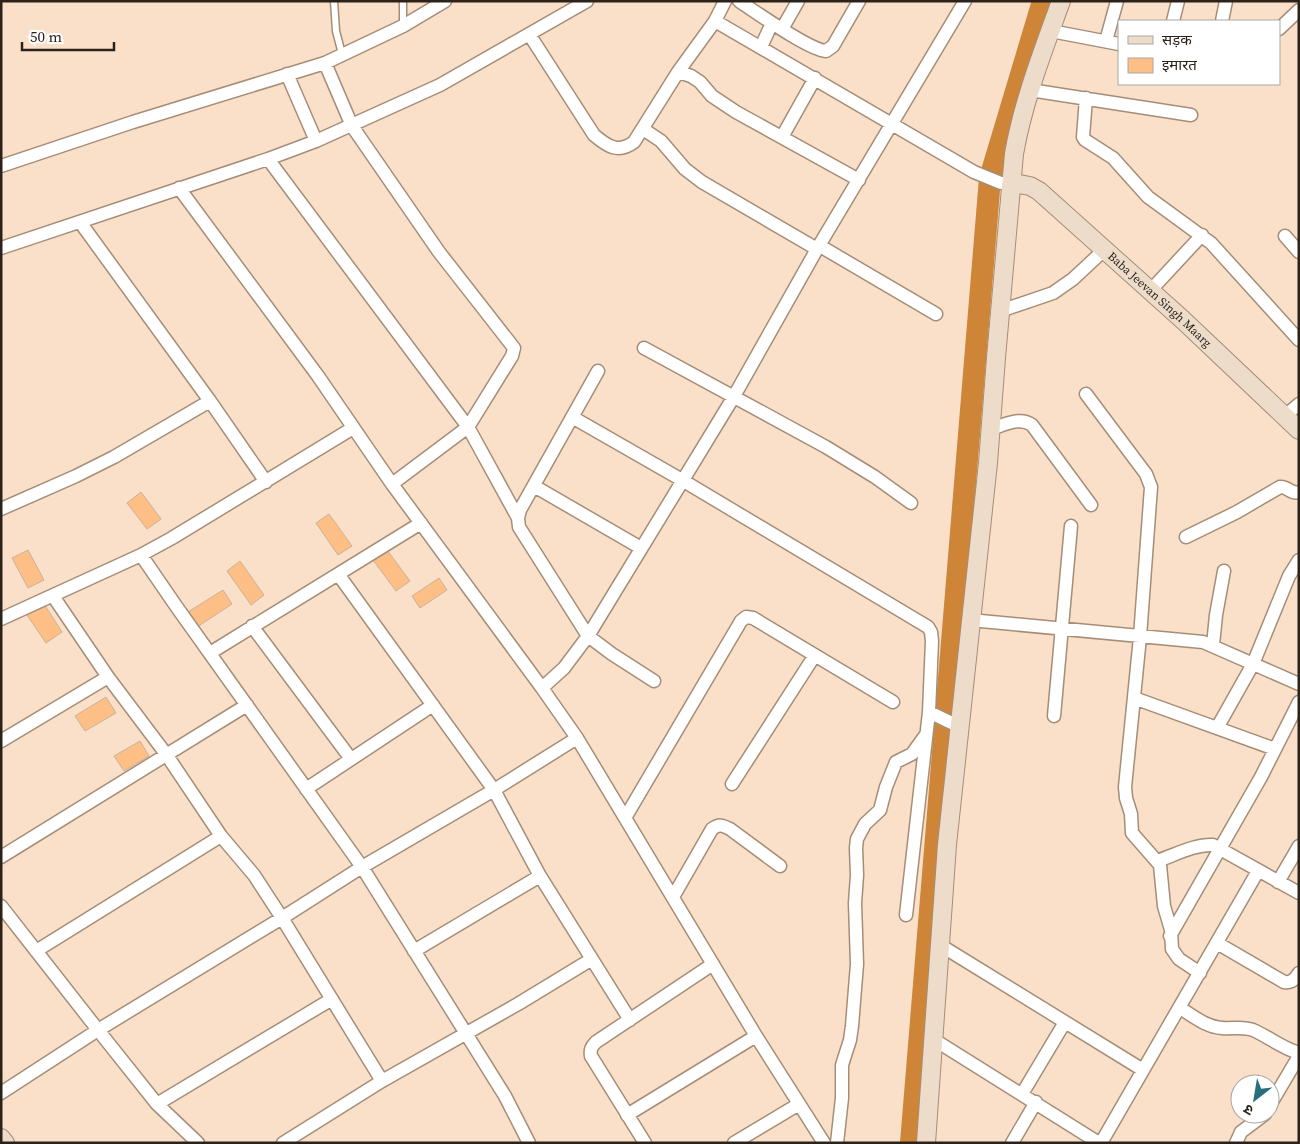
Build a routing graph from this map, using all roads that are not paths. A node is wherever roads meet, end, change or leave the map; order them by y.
1 (334, 1) edge
2 (403, 1) edge
3 (445, 1) edge
4 (586, 1) edge
5 (725, 1) edge
6 (739, 1) edge
7 (798, 1) edge
8 (859, 1) edge
9 (966, 1) edge
10 (1061, 1) edge
11 (1116, 1) edge
12 (1178, 1) edge
13 (1226, 1) edge
14 (1299, 10) edge
15 (1173, 20) edge
16 (1222, 20) edge
17 (715, 21) junction
18 (404, 26) junction
19 (777, 26) junction
20 (1280, 28) edge
21 (1051, 31) junction
22 (529, 34) junction
23 (1106, 41) junction
24 (1118, 44) edge
25 (761, 47) junction
26 (342, 54) junction
27 (325, 63) junction
28 (678, 72) junction
29 (287, 74) junction
30 (815, 78) junction
31 (1030, 90) junction
32 (1086, 98) junction
33 (1191, 115) dead end
34 (892, 122) junction
35 (352, 126) junction
36 (643, 129) junction
37 (782, 137) junction
38 (316, 141) junction
39 (268, 159) junction
40 (1, 166) edge
41 (859, 180) junction
42 (1007, 183) junction
43 (179, 188) junction
44 (80, 222) junction
45 (1202, 235) junction
46 (1285, 236) dead end
47 (818, 247) junction
48 (1, 248) edge
49 (1104, 250) junction
50 (1299, 252) edge
51 (1150, 291) junction
52 (1000, 311) junction
53 (936, 314) dead end
54 (1299, 340) edge
55 (644, 348) dead end
56 (598, 371) dead end
57 (1086, 394) dead end
58 (733, 398) junction
59 (210, 401) junction
60 (1299, 404) edge
61 (1285, 416) junction
62 (572, 418) junction
63 (468, 427) junction
64 (353, 428) junction
65 (991, 429) junction
66 (1299, 430) edge
67 (682, 480) junction
68 (266, 482) junction
69 (392, 484) junction
70 (534, 486) junction
71 (1299, 492) edge
72 (911, 503) dead end
73 (1090, 505) dead end
74 (1, 509) edge
75 (518, 518) junction
76 (421, 523) junction
77 (1071, 526) dead end
78 (1186, 537) dead end
79 (642, 548) junction
80 (141, 555) junction
81 (1299, 560) edge
82 (1224, 570) dead end
83 (338, 574) junction
84 (53, 596) junction
85 (1, 619) edge
86 (970, 620) junction
87 (252, 626) junction
88 (1061, 629) junction
89 (588, 636) junction
90 (1140, 637) junction
91 (1213, 645) junction
92 (210, 653) junction
93 (815, 655) junction
94 (1253, 664) junction
95 (108, 677) junction
96 (654, 680) dead end
97 (1299, 684) edge
98 (542, 688) junction
99 (1134, 698) junction
100 (893, 702) dead end
101 (1299, 702) edge
102 (247, 704) junction
103 (433, 705) junction
104 (932, 713) junction
105 (1054, 716) dead end
106 (956, 725) junction
107 (1217, 728) junction
108 (926, 734) junction
109 (577, 738) junction
110 (1, 741) edge
111 (1275, 749) junction
112 (166, 754) junction
113 (351, 759) junction
114 (732, 784) dead end
115 (306, 789) junction
116 (494, 790) junction
117 (625, 818) junction
118 (221, 836) junction
119 (1299, 846) edge
120 (1221, 848) junction
121 (1, 857) edge
122 (1157, 861) junction
123 (780, 866) dead end
124 (362, 867) junction
125 (1258, 871) junction
126 (540, 876) junction
127 (1278, 882) junction
128 (1299, 893) edge
129 (673, 897) junction
130 (1, 906) edge
131 (906, 914) dead end
132 (282, 918) junction
133 (1170, 936) junction
134 (1217, 944) junction
135 (940, 945) junction
136 (414, 951) junction
137 (36, 952) junction
138 (592, 959) junction
139 (713, 964) junction
140 (1200, 973) junction
141 (1299, 973) edge
142 (332, 999) junction
143 (1180, 1008) junction
144 (630, 1020) junction
145 (1066, 1022) junction
146 (98, 1030) junction
147 (466, 1034) junction
148 (756, 1036) junction
149 (933, 1039) junction
150 (1299, 1054) edge
151 (1144, 1070) junction
152 (382, 1081) junction
153 (1280, 1087) edge
154 (1, 1093) edge
155 (1022, 1094) junction
156 (1036, 1102) junction
157 (158, 1104) junction
158 (799, 1104) junction
159 (626, 1115) junction
160 (1252, 1124) edge
161 (1, 1138) edge
162 (1105, 1141) edge
163 (5, 1143) edge
164 (198, 1143) edge
165 (284, 1143) edge
166 (530, 1143) edge
167 (645, 1143) edge
168 (734, 1143) edge
169 (824, 1143) edge
170 (837, 1143) edge
171 (926, 1143) edge
172 (1012, 1143) edge
173 (1236, 1143) edge

1 - 26 lane
2 - 18 lane
3 - 18 street
4 - 22 street
5 - 17 street
6 - 19 street
7 - 19 street
8 - 19 street
9 - 34 street
10 - 21 street
11 - 23 street
12 - 15 street
13 - 16 street
14 - 20 street
17 - 25 street
17 - 28 street
18 - 26 street
19 - 25 street
21 - 23 street
21 - 31 street
22 - 35 street
22 - 36 street
23 - 24 street
25 - 30 street
26 - 27 street
27 - 29 street
27 - 35 street
28 - 36 street
28 - 37 street
29 - 38 street
29 - 40 street
30 - 34 street
30 - 37 street
31 - 32 street
31 - 42 street
32 - 33 street
32 - 45 street
34 - 41 street
34 - 42 street
35 - 38 street
35 - 63 street
36 - 47 street
37 - 41 street
38 - 39 street
39 - 43 street
39 - 63 street
41 - 47 street
42 - 49 street, Baba Jeevan Singh Maarg
42 - 52 street
43 - 44 street
43 - 64 street
44 - 48 street
44 - 59 street
45 - 51 street
45 - 54 street
46 - 50 street
47 - 53 street
47 - 58 street
49 - 51 street, Baba Jeevan Singh Maarg
49 - 52 street
51 - 61 street, Baba Jeevan Singh Maarg
52 - 65 street
55 - 58 street
56 - 62 street
57 - 90 street
58 - 67 street
58 - 72 street
59 - 68 street
59 - 74 street
60 - 61 street
61 - 66 street, Baba Jeevan Singh Maarg
62 - 67 street
62 - 70 street
63 - 69 street
63 - 75 street
64 - 68 street
64 - 69 street
65 - 73 street
65 - 86 street
67 - 79 street
67 - 104 street
68 - 80 street
69 - 76 street
70 - 75 street
70 - 79 street
71 - 78 street
75 - 89 street
76 - 83 street
76 - 98 street
77 - 88 street
79 - 89 street
80 - 84 street
80 - 92 street
81 - 94 street
82 - 91 street
83 - 87 street
83 - 103 street
84 - 85 street
84 - 95 street
86 - 88 street
86 - 106 street
87 - 92 street
87 - 113 street
88 - 90 street
88 - 105 street
89 - 96 street
89 - 98 street
90 - 91 street
90 - 99 street
91 - 94 street
92 - 102 street
93 - 100 street
93 - 114 street
93 - 117 street
94 - 97 street
94 - 107 street
95 - 110 street
95 - 112 street
98 - 109 street
99 - 107 street
99 - 122 street
101 - 111 street
102 - 112 street
102 - 115 street
103 - 113 street
103 - 116 street
104 - 106 street
104 - 108 street
106 - 135 street
107 - 111 street
108 - 131 street
108 - 170 street
109 - 116 street
109 - 117 street
111 - 120 street
112 - 118 street
112 - 121 street
113 - 115 street
115 - 124 street
116 - 124 street
116 - 126 street
117 - 129 street
118 - 132 street
118 - 137 street
119 - 127 street
120 - 122 street
120 - 125 street
120 - 133 street
122 - 133 street
123 - 129 street
124 - 132 street
124 - 136 street
125 - 127 street
125 - 134 street
126 - 136 street
126 - 138 street
127 - 128 street
129 - 139 street
130 - 137 street
132 - 142 street
132 - 146 street
133 - 140 street
134 - 140 street
134 - 141 street
135 - 145 street
135 - 149 street
136 - 147 street
137 - 146 street
138 - 144 street
138 - 147 street
139 - 144 street
139 - 148 street
140 - 143 street
142 - 152 street
142 - 157 street
143 - 150 street
143 - 151 street
144 - 159 street
145 - 151 street
145 - 155 street
146 - 154 street
146 - 157 street
147 - 152 street
147 - 166 street
148 - 158 street
148 - 159 street
149 - 155 street
149 - 171 street
150 - 153 street
151 - 162 street
152 - 165 street
155 - 156 street
156 - 162 street
156 - 172 street
157 - 164 street
158 - 168 street
158 - 169 street
159 - 167 street
160 - 173 street
161 - 163 street

